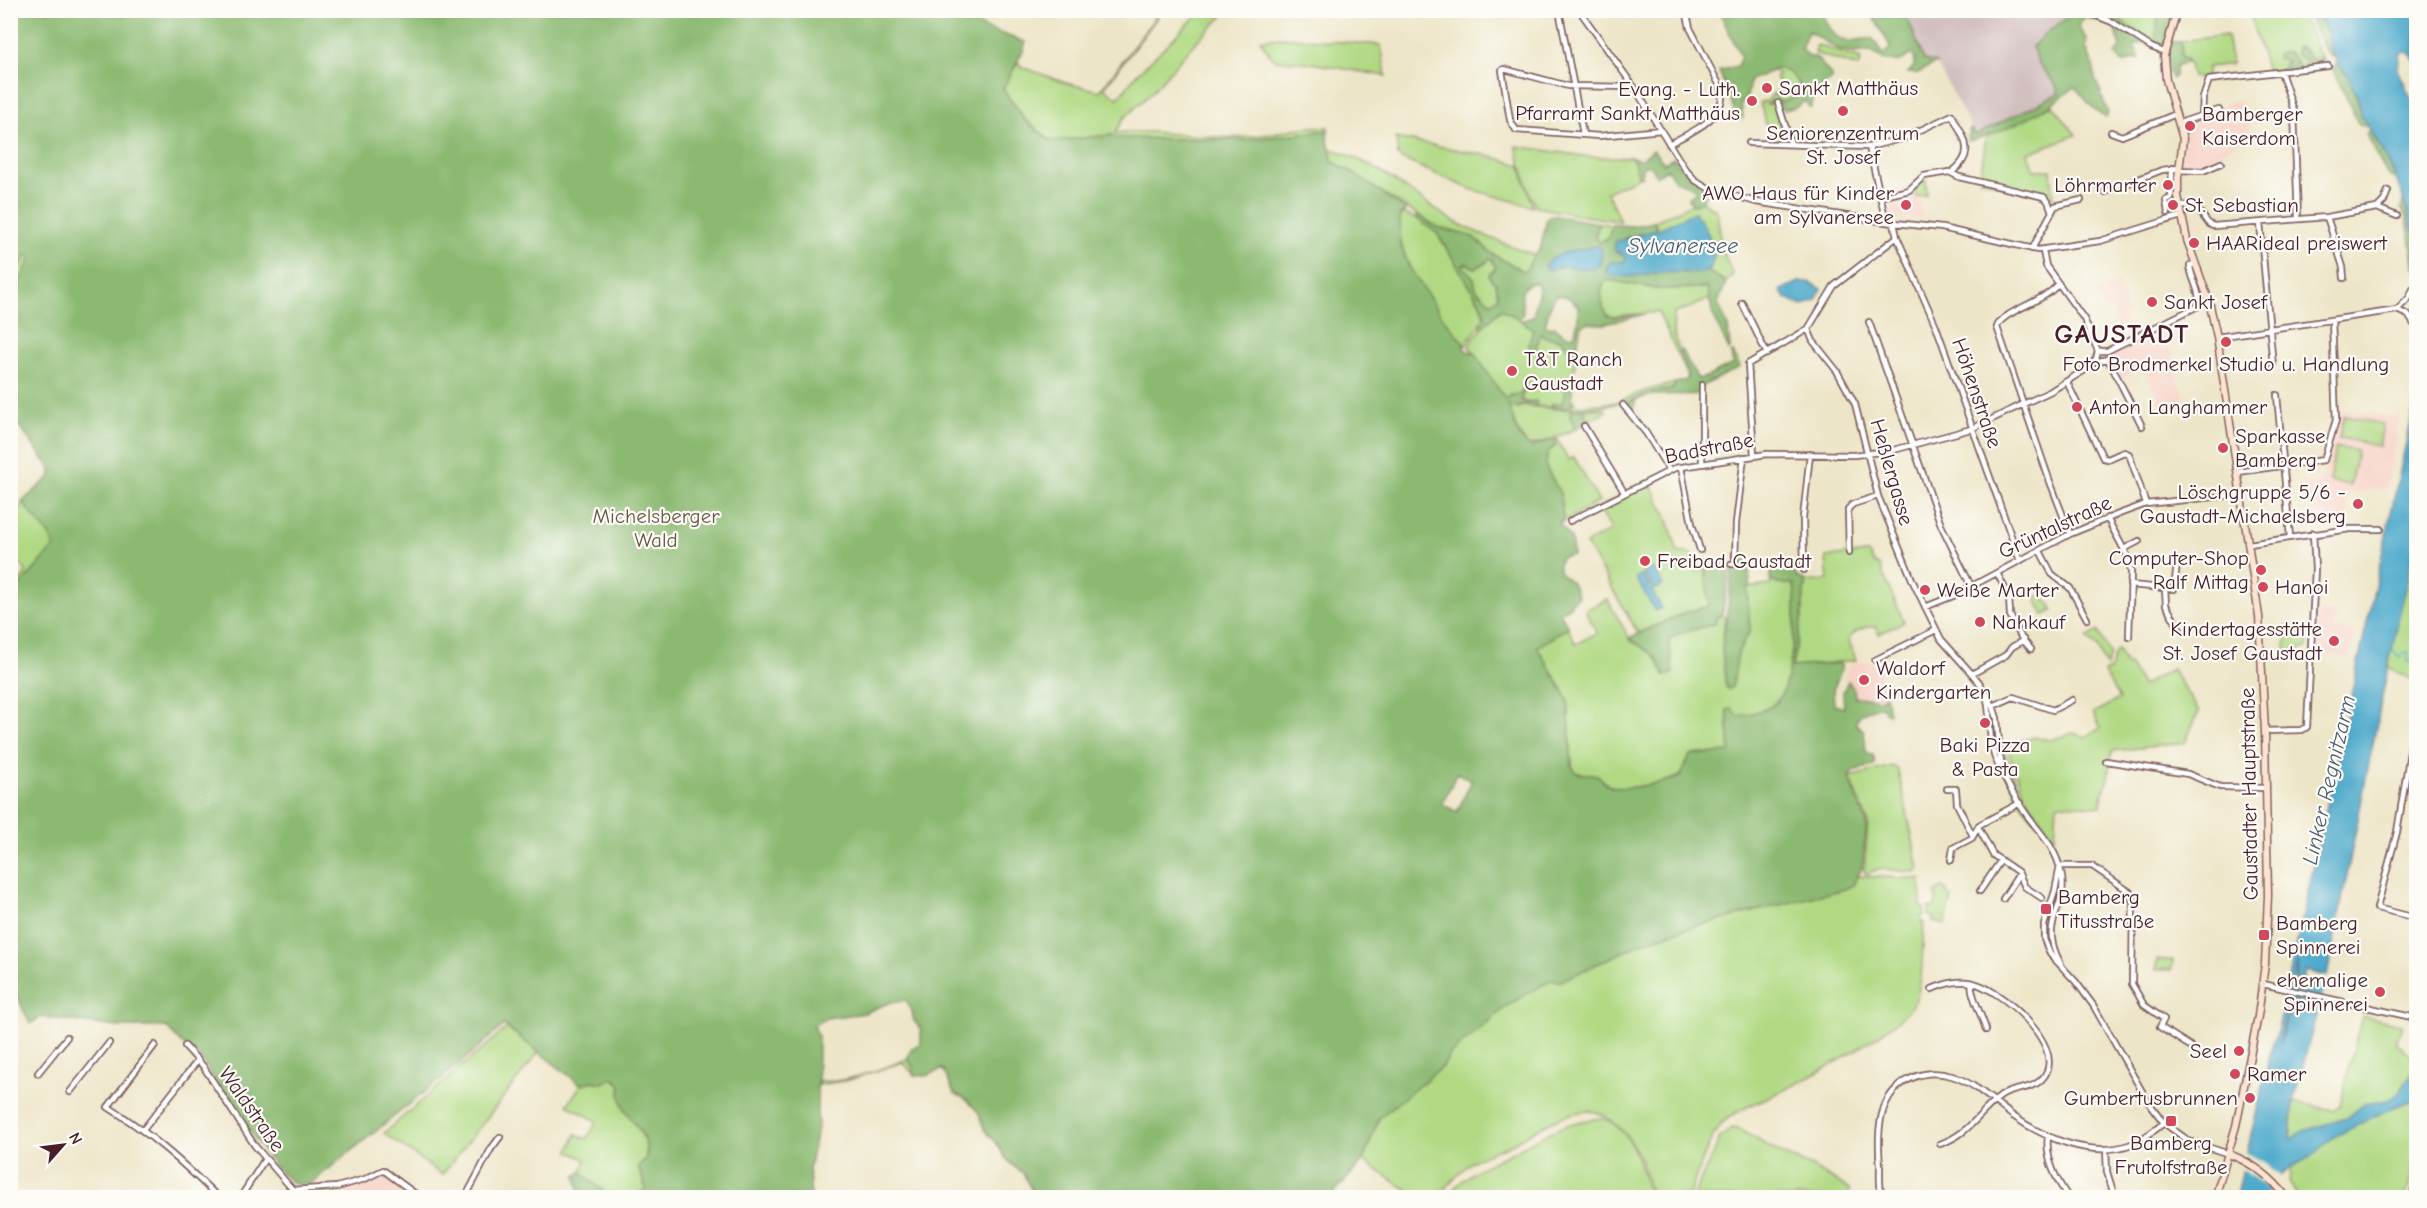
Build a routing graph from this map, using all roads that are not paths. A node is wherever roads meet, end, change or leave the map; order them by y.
1 (1559, 10) edge
2 (1579, 10) edge
3 (1686, 10) edge
4 (2082, 10) edge
5 (2177, 10) edge
6 (2164, 52) junction
7 (2328, 66) dead end
8 (2281, 72) junction
9 (1573, 87) junction
10 (1634, 87) junction
11 (1778, 103) dead end
12 (2219, 110) dead end
13 (2176, 114) junction
14 (2202, 115) junction
15 (2179, 123) junction
16 (1661, 130) junction
17 (2111, 132) dead end
18 (1583, 134) junction
19 (1749, 143) dead end
20 (1669, 144) junction
21 (1791, 144) junction
22 (1869, 147) junction
23 (2221, 163) dead end
24 (2177, 169) junction
25 (1952, 172) junction
26 (2388, 191) dead end
27 (2105, 192) dead end
28 (1880, 197) junction
29 (2081, 200) dead end
30 (2180, 207) junction
31 (2377, 208) junction
32 (2052, 212) junction
33 (2168, 213) dead end
34 (2181, 216) junction
35 (2397, 216) dead end
36 (2327, 217) junction
37 (2298, 219) junction
38 (1886, 222) junction
39 (2260, 223) junction
40 (1894, 224) junction
41 (1897, 237) junction
42 (2032, 249) junction
43 (2043, 250) junction
44 (2195, 263) junction
45 (2344, 278) dead end
46 (2058, 284) junction
47 (2413, 289) dead end
48 (1742, 303) dead end
49 (2397, 310) junction
50 (2332, 320) junction
51 (1869, 322) dead end
52 (2416, 327) edge
53 (1808, 329) junction
54 (2270, 329) junction
55 (2217, 337) junction
56 (2101, 352) junction
57 (1767, 354) junction
58 (2108, 359) junction
59 (2095, 362) junction
60 (2273, 366) dead end
61 (2067, 382) junction
62 (1702, 385) dead end
63 (2277, 395) dead end
64 (1623, 405) dead end
65 (2024, 406) junction
66 (1584, 426) dead end
67 (2142, 426) dead end
68 (1971, 429) junction
69 (1914, 446) junction
70 (1810, 454) junction
71 (1867, 454) junction
72 (1754, 456) junction
73 (1744, 457) junction
74 (1702, 463) junction
75 (2283, 466) junction
76 (1681, 467) junction
77 (1669, 470) junction
78 (2238, 472) junction
79 (1624, 492) junction
80 (2242, 494) junction
81 (1878, 496) junction
82 (2146, 504) junction
83 (2107, 518) junction
84 (1570, 521) dead end
85 (2381, 529) dead end
86 (2313, 533) junction
87 (2070, 534) junction
88 (2290, 537) junction
89 (2139, 541) dead end
90 (2249, 544) junction
91 (2124, 549) junction
92 (1700, 550) dead end
93 (2040, 550) junction
94 (1849, 553) dead end
95 (2020, 561) junction
96 (1731, 564) dead end
97 (2177, 564) dead end
98 (1804, 570) dead end
99 (1997, 573) junction
100 (2130, 585) junction
101 (1971, 586) junction
102 (2165, 588) junction
103 (1925, 607) junction
104 (2087, 619) dead end
105 (1936, 630) junction
106 (2180, 630) dead end
107 (2129, 636) dead end
108 (2024, 640) junction
109 (2031, 649) dead end
110 (1875, 660) dead end
111 (1972, 674) junction
112 (1986, 694) junction
113 (2072, 700) dead end
114 (1993, 706) junction
115 (2416, 715) edge
116 (2415, 728) edge
117 (2265, 730) junction
118 (2106, 761) dead end
119 (2005, 776) junction
120 (2266, 788) junction
121 (1947, 789) dead end
122 (2020, 803) junction
123 (1978, 827) junction
124 (1973, 836) junction
125 (2001, 860) junction
126 (1951, 861) dead end
127 (2060, 866) junction
128 (2019, 874) junction
129 (1980, 891) dead end
130 (2042, 898) dead end
131 (2003, 899) dead end
132 (2416, 918) edge
133 (1972, 983) junction
134 (2263, 984) junction
135 (1932, 989) dead end
136 (2416, 1017) edge
137 (1986, 1030) dead end
138 (67, 1037) dead end
139 (109, 1043) dead end
140 (155, 1045) dead end
141 (184, 1046) dead end
142 (2190, 1046) dead end
143 (198, 1060) junction
144 (38, 1073) dead end
145 (70, 1092) dead end
146 (1995, 1102) junction
147 (2164, 1123) junction
148 (143, 1130) junction
149 (2048, 1136) junction
150 (500, 1137) dead end
151 (1940, 1144) dead end
152 (2106, 1149) junction
153 (2229, 1154) junction
154 (265, 1159) junction
155 (2416, 1181) edge
156 (293, 1190) junction
157 (2285, 1195) edge
158 (219, 1197) edge
159 (240, 1197) edge
160 (284, 1197) edge
161 (421, 1197) edge
162 (465, 1197) edge
163 (1882, 1197) edge
164 (2069, 1197) edge
165 (2115, 1197) edge
166 (2215, 1197) edge
167 (2412, 1197) edge

1 - 9 street
2 - 10 street
3 - 20 street
4 - 6 street
5 - 6 street, Gaustadter Hauptstraße
6 - 13 street, Gaustadter Hauptstraße
7 - 8 street
8 - 14 street
8 - 37 street
9 - 10 street
9 - 18 street
9 - 18 street
10 - 16 street
11 - 21 street
12 - 14 street
13 - 15 street, Gaustadter Hauptstraße
13 - 17 street
14 - 15 street
15 - 24 street, Gaustadter Hauptstraße
16 - 18 street
16 - 20 street
19 - 21 street
20 - 38 street
21 - 22 street
22 - 25 street
22 - 28 street
23 - 24 street
24 - 27 street
24 - 30 street, Gaustadter Hauptstraße
24 - 33 street, Gaustadter Hauptstraße
25 - 28 street
25 - 32 street
26 - 31 street
28 - 38 street
29 - 32 street
30 - 34 street, Gaustadter Hauptstraße
30 - 39 street
31 - 35 street
31 - 36 street
32 - 42 street
34 - 43 street
34 - 44 street, Gaustadter Hauptstraße
36 - 37 street
36 - 45 street
37 - 39 street
38 - 40 street
39 - 54 street
40 - 41 street, Höhenstraße
40 - 42 street
41 - 53 street
41 - 68 street, Höhenstraße
42 - 43 street
43 - 46 street
44 - 55 street, Gaustadter Hauptstraße
44 - 56 street
46 - 56 street
46 - 65 street
47 - 49 street
48 - 57 street
49 - 50 street
49 - 52 street
50 - 54 street
50 - 75 street
51 - 69 street
53 - 57 street
53 - 71 street, Heßlergasse
54 - 55 street
54 - 60 street
55 - 78 street, Gaustadter Hauptstraße
56 - 58 street
56 - 59 street
57 - 72 street
58 - 59 street
58 - 67 street
59 - 61 street, Badstraße
61 - 65 street, Badstraße
61 - 82 street
62 - 74 street
63 - 75 street
64 - 77 street
65 - 68 street, Badstraße
65 - 87 street
66 - 79 street
68 - 69 street, Badstraße
68 - 95 street, Höhenstraße
69 - 71 street, Badstraße
69 - 101 street
70 - 71 street, Badstraße
70 - 72 street, Badstraße
70 - 98 street
71 - 81 street, Heßlergasse
72 - 73 street, Badstraße
73 - 74 street, Badstraße
73 - 96 street
74 - 76 street, Badstraße
75 - 78 street
75 - 88 street
76 - 77 street, Badstraße
76 - 92 street
77 - 79 street, Badstraße
78 - 80 street, Gaustadter Hauptstraße
79 - 84 street, Badstraße
80 - 82 street, Grüntalstraße
80 - 90 street, Gaustadter Hauptstraße
81 - 94 street
81 - 103 street, Heßlergasse
82 - 83 street, Grüntalstraße
83 - 87 street, Grüntalstraße
83 - 91 street
85 - 86 street
86 - 88 street
86 - 117 street
87 - 93 street, Grüntalstraße
88 - 90 street
89 - 91 street
90 - 117 street, Gaustadter Hauptstraße
91 - 100 street
93 - 95 street, Grüntalstraße
93 - 104 street
95 - 99 street, Grüntalstraße
97 - 102 street
99 - 101 street, Grüntalstraße
99 - 108 street
100 - 102 street
100 - 107 street
101 - 103 street, Grüntalstraße
102 - 106 street
103 - 105 street, Heßlergasse
105 - 110 street
105 - 111 street, Heßlergasse
108 - 109 street
108 - 111 street
111 - 112 street, Heßlergasse
112 - 114 street, Heßlergasse
112 - 119 street
113 - 114 street
114 - 119 street
115 - 116 street
116 - 132 street
117 - 120 street, Gaustadter Hauptstraße
118 - 120 street
119 - 122 street
120 - 134 street, Gaustadter Hauptstraße
121 - 124 street
122 - 123 street
122 - 127 street
123 - 124 street
123 - 125 street
124 - 126 street
125 - 128 street
125 - 129 street
127 - 142 street
127 - 147 street
128 - 130 street
128 - 131 street
133 - 135 street
133 - 137 street
133 - 146 street
134 - 136 street
134 - 153 street, Gaustadter Hauptstraße
138 - 144 street
139 - 145 street
140 - 148 street
141 - 143 street, Waldstraße
143 - 148 street
143 - 154 street, Waldstraße
146 - 149 street
146 - 151 street
146 - 163 street
147 - 152 street
147 - 153 street
148 - 158 street
149 - 152 street
149 - 164 street
150 - 162 street
152 - 165 street
153 - 157 street
153 - 166 street, Gaustadter Hauptstraße
154 - 156 street, Waldstraße
154 - 159 street
155 - 167 street
156 - 160 street
156 - 161 street

